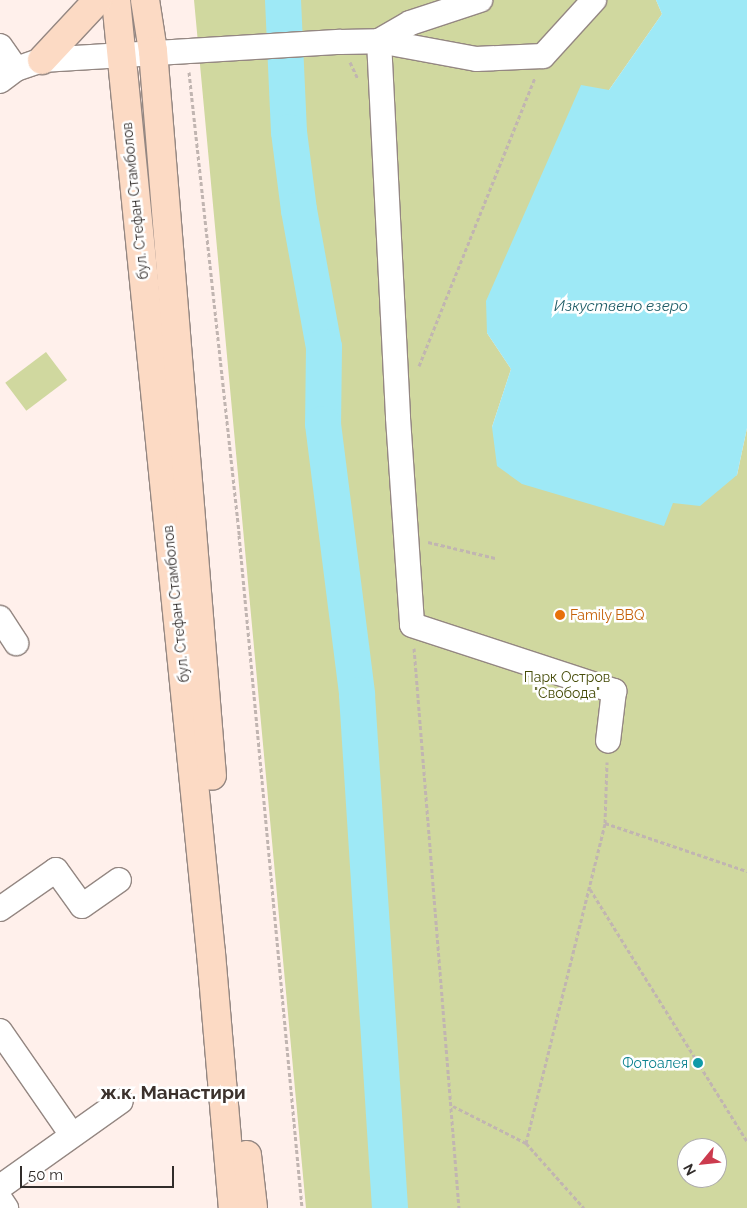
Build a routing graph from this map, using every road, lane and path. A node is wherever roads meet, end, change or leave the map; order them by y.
1 (98, 0) edge
2 (116, 0) edge
3 (145, 0) edge
4 (480, 0) edge
5 (594, 0) edge
6 (379, 42) junction
7 (0, 46) edge
8 (186, 49) junction
9 (153, 51) junction
10 (120, 54) junction
11 (543, 56) junction
12 (42, 60) junction
13 (8, 75) edge
14 (416, 372) dead end
15 (406, 537) junction
16 (495, 558) dead end
17 (0, 618) edge
18 (412, 626) junction
19 (16, 643) dead end
20 (608, 741) joint
21 (605, 823) junction
22 (747, 871) edge
23 (119, 880) dead end
24 (590, 888) junction
25 (0, 910) edge
26 (0, 1032) edge
27 (121, 1101) dead end
28 (452, 1106) junction
29 (72, 1135) junction
30 (747, 1141) edge
31 (526, 1143) junction
32 (0, 1187) edge
33 (0, 1199) edge
34 (6, 1208) edge
35 (233, 1208) edge
36 (253, 1208) edge
37 (302, 1208) edge
38 (459, 1208) edge
39 (584, 1208) edge

1 - 12 main road
2 - 10 main road, бул. Стефан Стамболов
3 - 9 main road, бул. Стефан Стамболов
4 - 6 street
5 - 11 street
6 - 8 street
6 - 11 street
6 - 15 street
7 - 13 street
8 - 9 street
8 - 37 path
9 - 10 street
9 - 36 main road, бул. Стефан Стамболов
10 - 12 street
10 - 35 main road, бул. Стефан Стамболов
11 - 14 path
12 - 13 street
15 - 16 path
15 - 18 street
17 - 19 street
18 - 20 street
18 - 28 path
20 - 21 path
21 - 22 path
21 - 24 path
23 - 25 street
24 - 30 path
24 - 31 path
26 - 29 street
27 - 29 street
28 - 31 path
28 - 38 path
29 - 32 street
31 - 39 path
33 - 34 street

